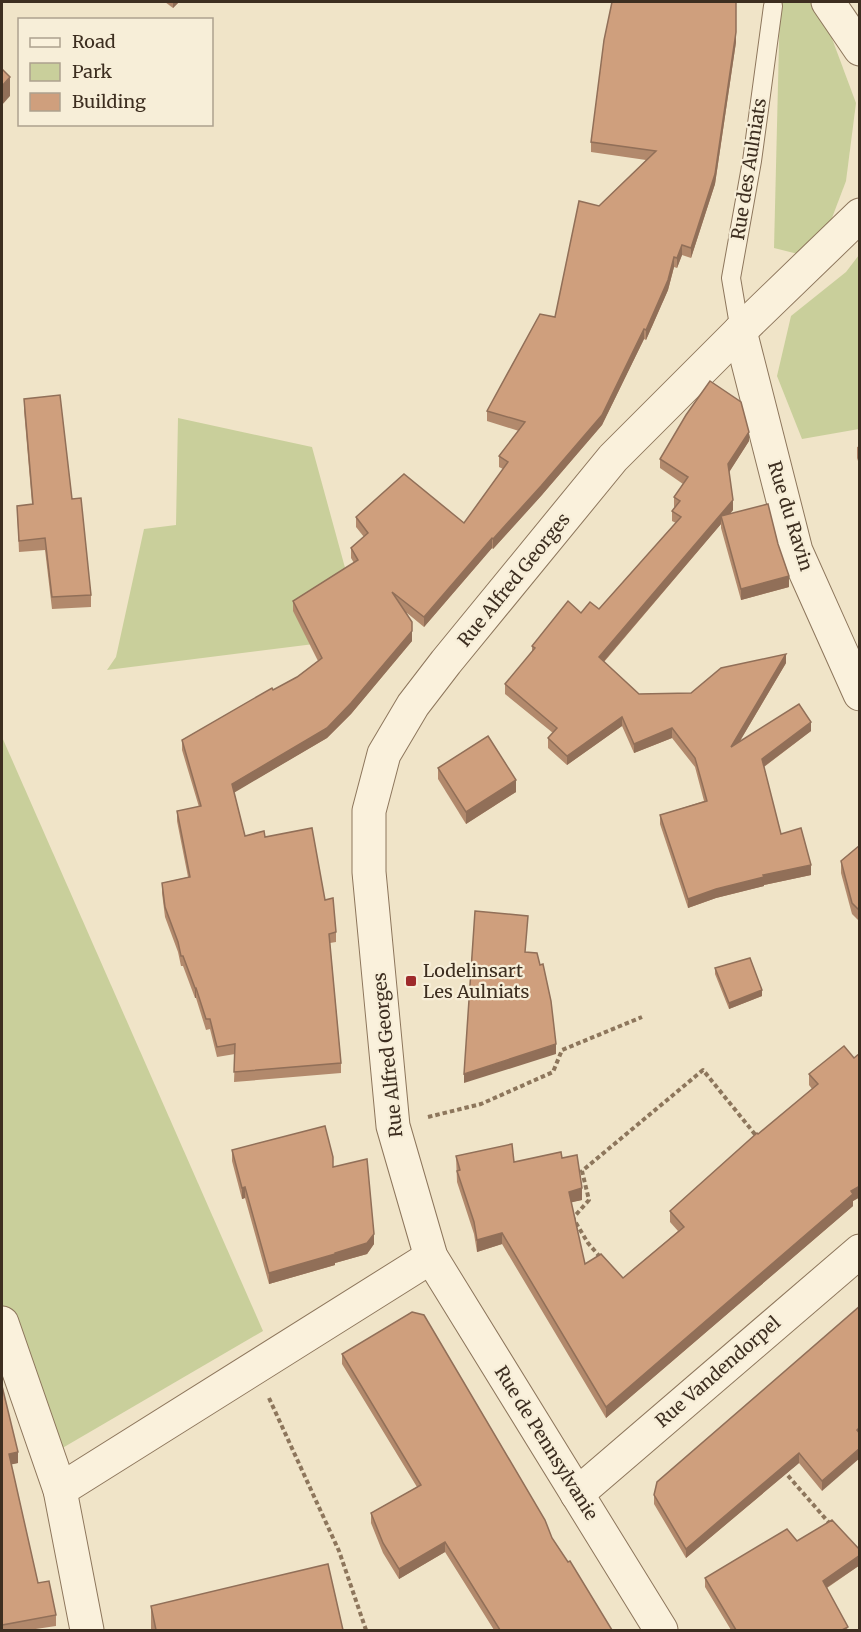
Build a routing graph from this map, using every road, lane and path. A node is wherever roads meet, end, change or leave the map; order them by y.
1 (828, 2) edge
2 (773, 6) dead end
3 (860, 49) edge
4 (860, 215) edge
5 (740, 331) junction
6 (860, 694) edge
7 (642, 1017) dead end
8 (393, 1126) junction
9 (764, 1144) edge
10 (860, 1251) edge
11 (431, 1257) junction
12 (603, 1261) edge
13 (2, 1323) edge
14 (256, 1367) junction
15 (783, 1470) edge
16 (60, 1490) junction
17 (577, 1494) junction
18 (836, 1531) edge
19 (87, 1630) edge
20 (366, 1630) edge
21 (660, 1630) edge

1 - 3 street
2 - 5 lane, Rue des Aulniats
4 - 5 street
5 - 6 street, Rue du Ravin
5 - 8 street, Rue Alfred Georges
7 - 8 path
8 - 11 street, Rue Alfred Georges
9 - 12 path
10 - 17 street, Rue Vandendorpel
11 - 14 street
11 - 17 street, Rue de Pennsylvanie
13 - 16 street
14 - 16 street
14 - 20 path
15 - 18 path
16 - 19 street
17 - 21 street, Rue de Pennsylvanie

